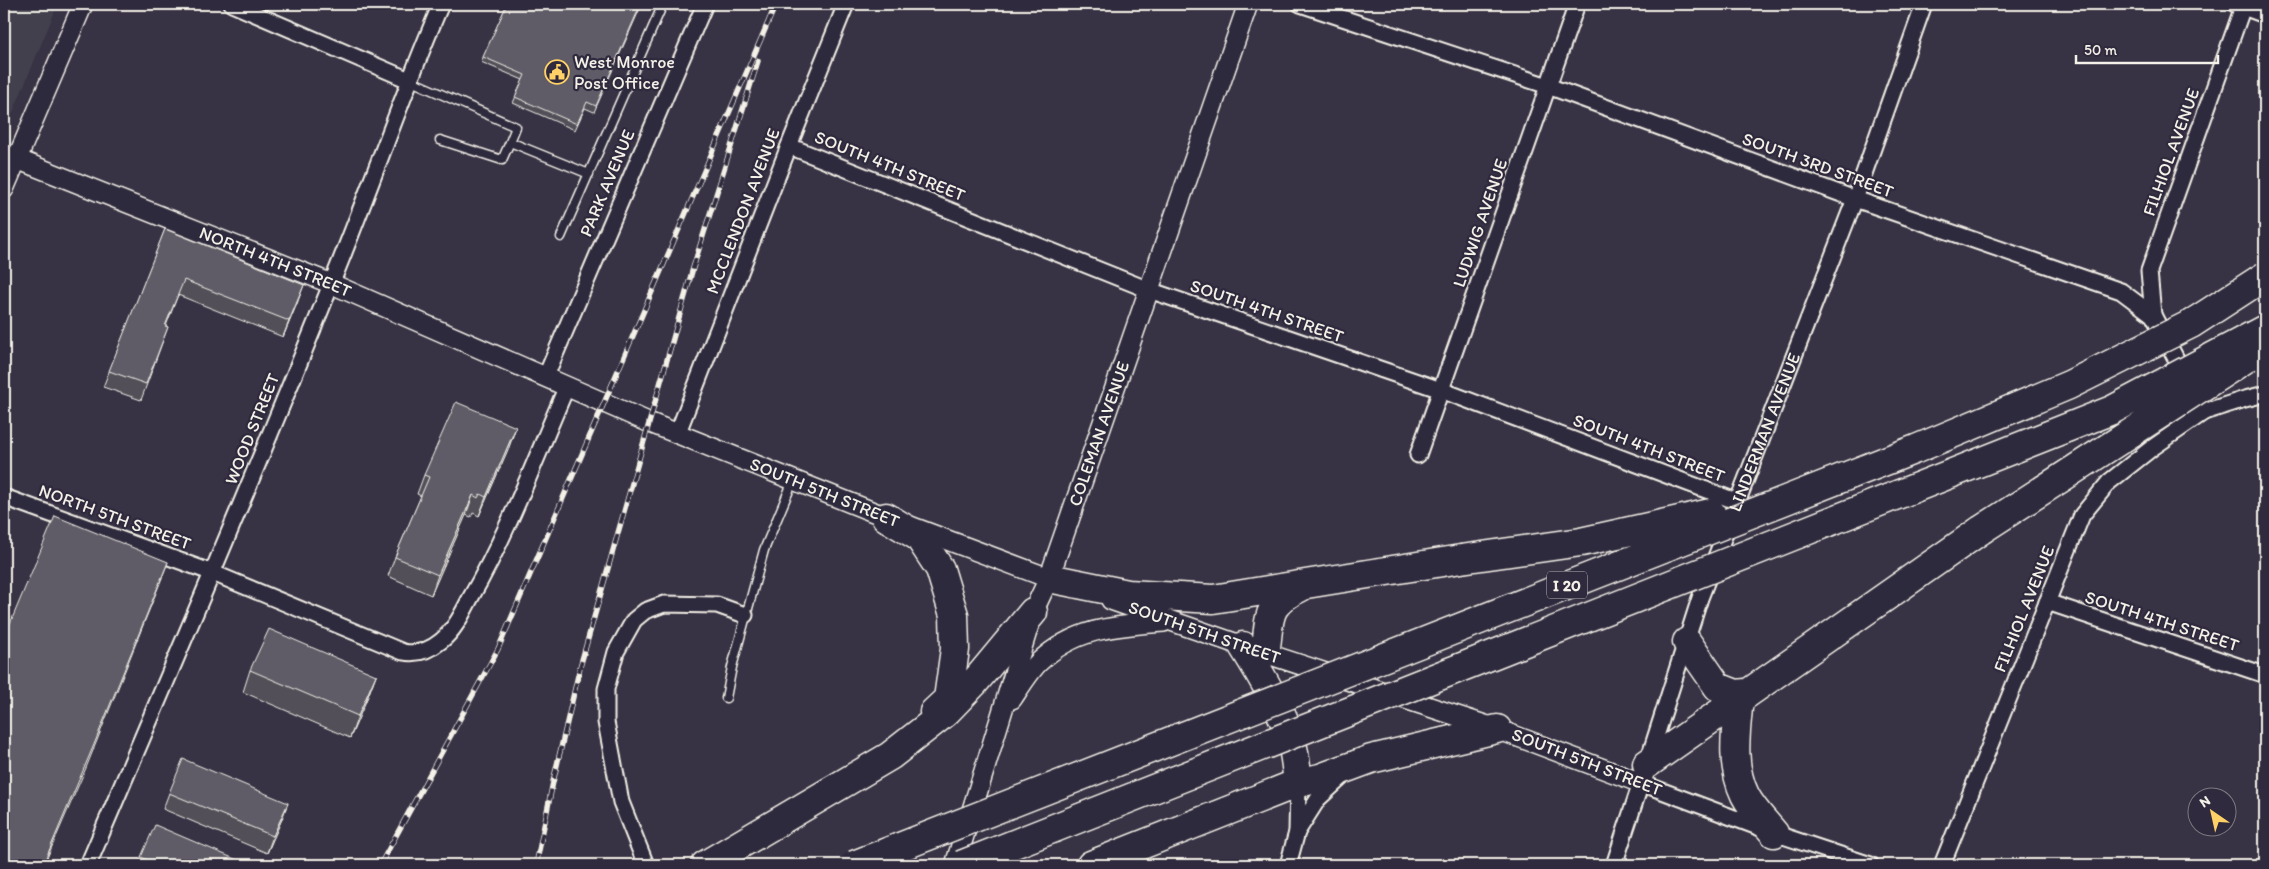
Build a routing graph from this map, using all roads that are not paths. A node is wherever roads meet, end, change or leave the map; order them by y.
1 (83, 4) edge
2 (232, 4) edge
3 (441, 4) edge
4 (663, 4) edge
5 (705, 4) edge
6 (846, 4) edge
7 (1248, 4) edge
8 (1300, 4) edge
9 (1577, 4) edge
10 (1924, 4) edge
11 (2241, 5) edge
12 (2265, 15) edge
13 (409, 80) junction
14 (1548, 86) junction
15 (440, 140) dead end
16 (510, 142) junction
17 (788, 146) junction
18 (10, 156) edge
19 (589, 174) junction
20 (4, 189) edge
21 (1855, 199) junction
22 (561, 237) dead end
23 (2265, 276) edge
24 (332, 284) junction
25 (1149, 290) junction
26 (2153, 315) junction
27 (2265, 329) edge
28 (2265, 345) edge
29 (545, 378) junction
30 (567, 386) junction
31 (1441, 390) junction
32 (2265, 394) edge
33 (2204, 412) junction
34 (678, 432) junction
35 (1418, 455) dead end
36 (1850, 474) junction
37 (794, 479) junction
38 (4, 497) edge
39 (1738, 502) junction
40 (886, 517) junction
41 (213, 572) junction
42 (1049, 578) junction
43 (1304, 586) junction
44 (2047, 602) junction
45 (1033, 612) junction
46 (745, 614) junction
47 (1171, 621) junction
48 (1687, 642) junction
49 (1254, 650) junction
50 (2265, 675) edge
51 (1743, 696) junction
52 (726, 698) dead end
53 (1002, 712) junction
54 (1497, 728) junction
55 (890, 756) junction
56 (1355, 765) junction
57 (1644, 774) junction
58 (1298, 783) junction
59 (1297, 832) junction
60 (1774, 833) junction
61 (713, 860) edge
62 (88, 865) edge
63 (646, 865) edge
64 (854, 865) edge
65 (955, 865) edge
66 (961, 865) edge
67 (1091, 865) edge
68 (1288, 865) edge
69 (1614, 865) edge
70 (1871, 865) edge
71 (1942, 865) edge

1 - 18 street
2 - 13 street
3 - 13 street, WOOD STREET
4 - 19 lane
5 - 29 street, PARK AVENUE
6 - 17 street, MCCLENDON AVENUE
7 - 25 street, COLEMAN AVENUE
8 - 14 street, SOUTH 3RD STREET
9 - 14 street, LUDWIG AVENUE
10 - 21 street, LINDERMAN AVENUE
11 - 12 street
11 - 26 street, FILHIOL AVENUE
13 - 16 lane
13 - 24 street, WOOD STREET
14 - 21 street, SOUTH 3RD STREET
14 - 31 street, LUDWIG AVENUE
15 - 16 lane
16 - 19 lane
17 - 25 street, SOUTH 4TH STREET
17 - 34 street, MCCLENDON AVENUE
18 - 20 street
18 - 24 street, NORTH 4TH STREET
19 - 22 lane
21 - 26 street, SOUTH 3RD STREET
21 - 39 street, LINDERMAN AVENUE
23 - 36 highway, I 20, bridge
24 - 29 street, NORTH 4TH STREET
24 - 41 street, WOOD STREET
25 - 31 street, SOUTH 4TH STREET
25 - 42 street, COLEMAN AVENUE
26 - 33 street, SOUTH 3RD STREET
27 - 66 highway, I 20, bridge
28 - 51 highway, bridge
29 - 30 street, SOUTH 5TH STREET
30 - 34 street, SOUTH 5TH STREET
30 - 41 street, NORTH 5TH STREET
31 - 35 street, LUDWIG AVENUE
31 - 39 street, SOUTH 4TH STREET
32 - 33 street
33 - 44 street, FILHIOL AVENUE
34 - 37 street, SOUTH 5TH STREET
36 - 43 highway, bridge
36 - 64 highway, I 20, bridge
37 - 40 street, SOUTH 5TH STREET
37 - 46 lane
38 - 41 street, NORTH 5TH STREET
39 - 48 street, LINDERMAN AVENUE
40 - 42 street, SOUTH 5TH STREET
40 - 55 highway
41 - 62 street, WOOD STREET
42 - 43 highway
42 - 45 street, COLEMAN AVENUE
42 - 47 street, SOUTH 5TH STREET
43 - 49 highway
44 - 50 street, SOUTH 4TH STREET
44 - 71 street, FILHIOL AVENUE
45 - 53 street, COLEMAN AVENUE
45 - 55 highway
46 - 52 lane
46 - 63 street
47 - 49 street, SOUTH 5TH STREET
47 - 53 street
48 - 51 highway
48 - 57 street, LINDERMAN AVENUE
49 - 54 street, SOUTH 5TH STREET
49 - 58 highway
51 - 57 highway
51 - 60 highway
53 - 65 street, COLEMAN AVENUE
54 - 56 highway
54 - 57 street, SOUTH 5TH STREET
55 - 61 highway
56 - 58 highway
56 - 59 street
57 - 60 street, SOUTH 5TH STREET
57 - 69 street, LINDERMAN AVENUE
58 - 59 street
58 - 67 highway
59 - 68 street
60 - 70 street, SOUTH 5TH STREET

